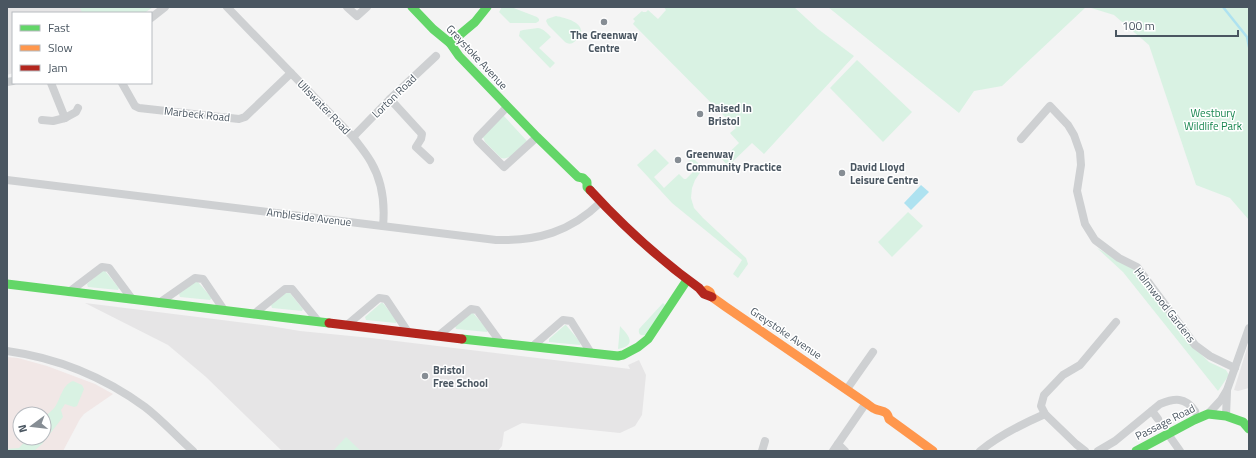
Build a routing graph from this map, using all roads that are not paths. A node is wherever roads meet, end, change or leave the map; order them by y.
1 (165, 7) edge
2 (227, 7) edge
3 (347, 7) edge
4 (367, 7) edge
5 (412, 7) edge
6 (487, 7) edge
7 (152, 17) edge
8 (450, 43) junction
9 (436, 56) dead end
10 (291, 73) junction
11 (51, 84) edge
12 (123, 84) edge
13 (390, 99) junction
14 (508, 107) junction
15 (78, 108) dead end
16 (65, 118) junction
17 (42, 120) dead end
18 (353, 137) junction
19 (537, 137) junction
20 (1021, 139) dead end
21 (430, 160) dead end
22 (7, 180) edge
23 (601, 202) junction
24 (383, 226) junction
25 (687, 280) junction
26 (7, 284) edge
27 (69, 292) junction
28 (132, 299) junction
29 (160, 303) junction
30 (224, 310) junction
31 (254, 314) junction
32 (318, 322) junction
33 (1116, 322) dead end
34 (347, 324) junction
35 (1249, 328) edge
36 (408, 332) junction
37 (438, 336) junction
38 (501, 343) junction
39 (533, 346) junction
40 (7, 351) edge
41 (873, 352) dead end
42 (591, 353) junction
43 (1235, 368) junction
44 (846, 389) junction
45 (1227, 390) junction
46 (866, 403) junction
47 (1152, 411) junction
48 (1195, 411) dead end
49 (1045, 414) junction
50 (1208, 414) junction
51 (1226, 416) junction
52 (1158, 418) dead end
53 (1249, 429) edge
54 (1168, 434) junction
55 (765, 442) dead end
56 (838, 444) junction
57 (193, 451) edge
58 (762, 451) edge
59 (833, 451) edge
60 (845, 451) edge
61 (933, 451) edge
62 (980, 451) edge
63 (1086, 451) edge
64 (1098, 451) edge
65 (1136, 451) edge
66 (1180, 451) edge

1 - 7 street
2 - 10 street, Ullswater Road
3 - 4 street
5 - 8 street, Greystoke Avenue
6 - 8 street
8 - 14 street, Greystoke Avenue
9 - 13 street, Lorton Road
10 - 12 street, Marbeck Road
10 - 18 street, Ullswater Road
11 - 16 street
13 - 18 street, Lorton Road
13 - 21 street
14 - 19 street, Greystoke Avenue
14 - 19 street, Greystoke Avenue
15 - 16 street
16 - 17 street
18 - 24 street, Ullswater Road
19 - 23 street, Greystoke Avenue
20 - 43 street, Holmwood Gardens
22 - 24 street, Ambleside Avenue
23 - 24 street, Ambleside Avenue
23 - 25 street, Greystoke Avenue
25 - 42 street
25 - 44 street, Greystoke Avenue
26 - 27 street
27 - 28 street
27 - 28 street
28 - 29 street
29 - 30 street
29 - 30 street
30 - 31 street
31 - 32 street
31 - 32 street
32 - 34 street
33 - 49 street
34 - 36 street
34 - 36 street
35 - 43 street
36 - 37 street
37 - 38 street
37 - 38 street
38 - 39 street
39 - 42 street
39 - 42 street
40 - 57 street
41 - 44 street
43 - 45 street
44 - 46 street, Greystoke Avenue
45 - 50 street
45 - 51 street
46 - 56 street
46 - 61 street, Greystoke Avenue
47 - 48 street
47 - 52 street
47 - 64 street
49 - 62 street
49 - 63 street
50 - 51 street, Passage Road
50 - 54 street, Passage Road
51 - 53 street, Passage Road
54 - 65 street, Passage Road
54 - 66 street
55 - 58 street
56 - 59 street
56 - 60 street

